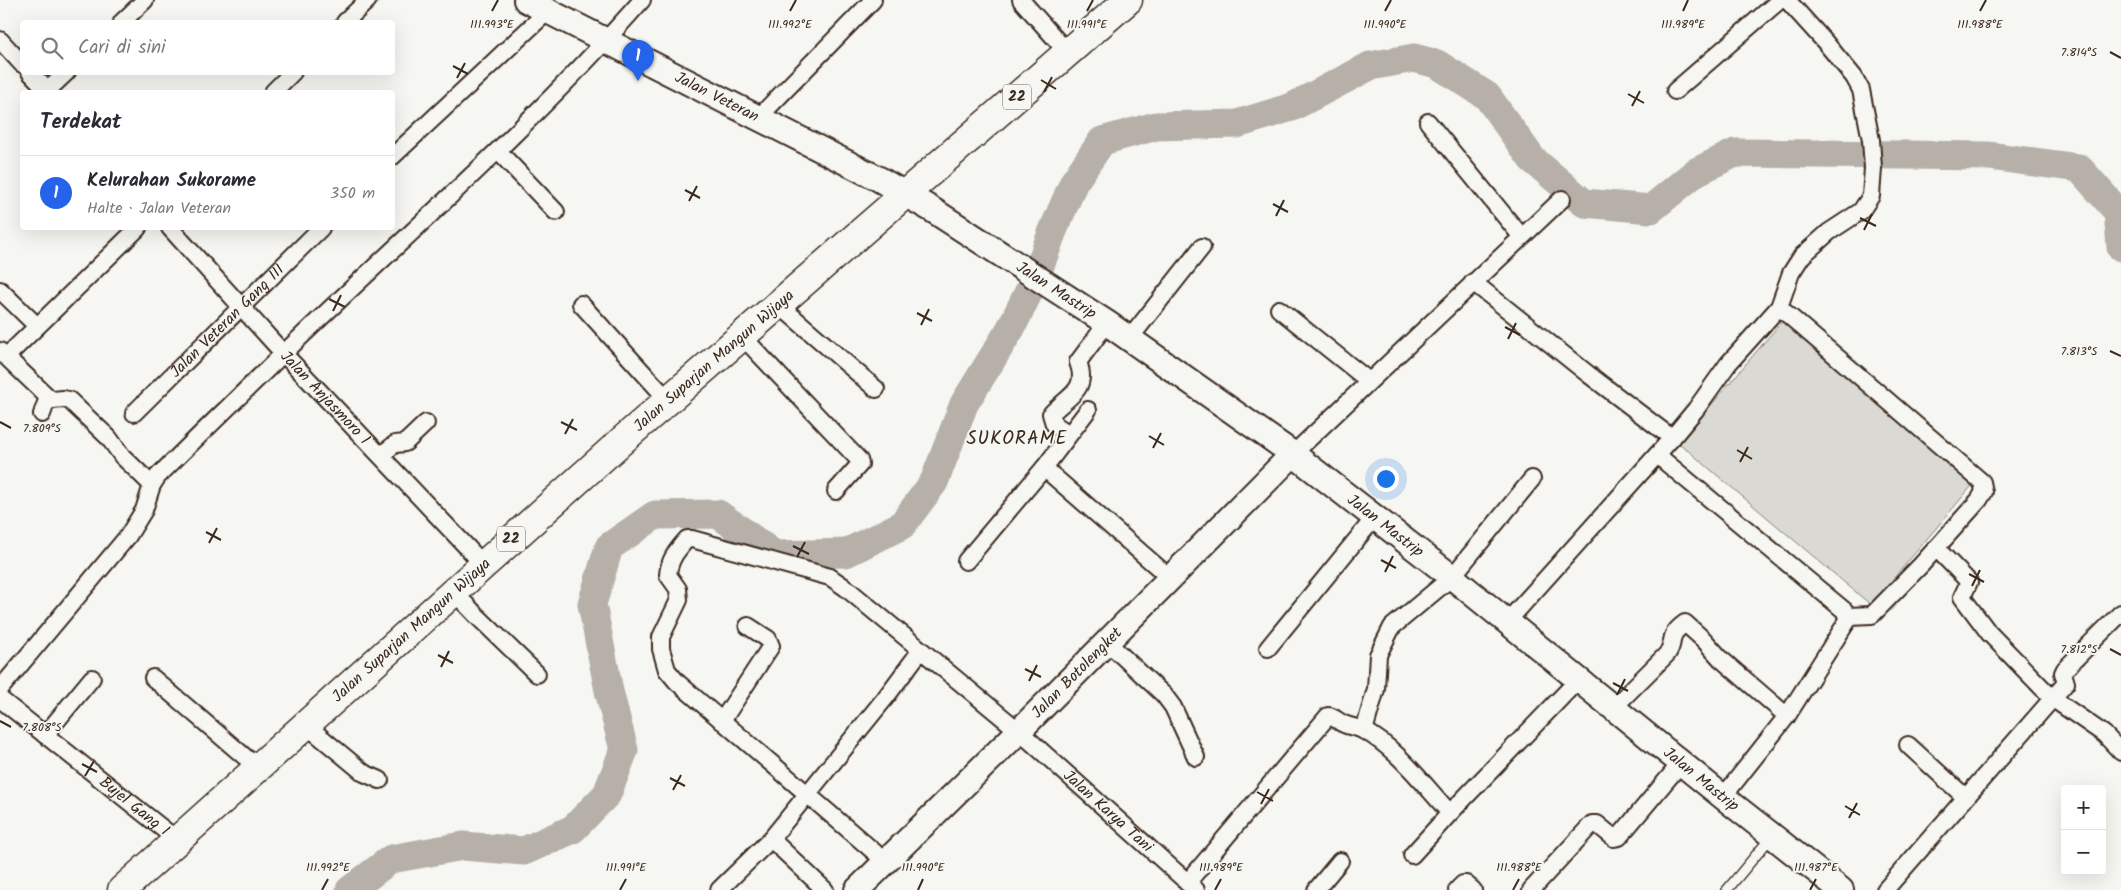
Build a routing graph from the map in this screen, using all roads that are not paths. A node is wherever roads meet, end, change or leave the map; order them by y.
1 (145, 0) edge
2 (368, 0) edge
3 (526, 0) edge
4 (642, 0) edge
5 (873, 0) edge
6 (1021, 0) edge
7 (1128, 0) edge
8 (1780, 0) edge
9 (1787, 0) edge
10 (548, 11) junction
11 (124, 20) edge
12 (346, 20) edge
13 (0, 40) edge
14 (605, 42) junction
15 (1068, 53) junction
16 (20, 62) edge
17 (33, 75) edge
18 (64, 75) edge
19 (289, 75) edge
20 (46, 90) edge
21 (50, 90) edge
22 (275, 90) edge
23 (1675, 91) dead end
24 (759, 117) junction
25 (1428, 122) dead end
26 (498, 151) junction
27 (395, 154) edge
28 (905, 194) junction
29 (1562, 199) dead end
30 (556, 212) dead end
31 (136, 230) edge
32 (172, 230) edge
33 (319, 230) edge
34 (1521, 236) junction
35 (1202, 247) dead end
36 (1473, 282) junction
37 (0, 290) edge
38 (581, 304) dead end
39 (778, 304) junction
40 (241, 306) junction
41 (1778, 307) junction
42 (1279, 309) dead end
43 (1107, 323) junction
44 (36, 326) junction
45 (742, 336) junction
46 (1130, 338) junction
47 (283, 353) junction
48 (3, 354) edge
49 (1369, 381) junction
50 (876, 389) dead end
51 (48, 397) junction
52 (668, 400) junction
53 (1088, 410) dead end
54 (134, 413) dead end
55 (42, 414) dead end
56 (426, 423) dead end
57 (1069, 434) junction
58 (1672, 438) junction
59 (1293, 454) junction
60 (381, 455) junction
61 (1657, 455) junction
62 (1044, 468) junction
63 (1532, 480) dead end
64 (152, 485) junction
65 (836, 491) dead end
66 (1375, 517) junction
67 (1936, 548) junction
68 (966, 561) dead end
69 (482, 564) junction
70 (1169, 577) junction
71 (1452, 577) junction
72 (453, 591) junction
73 (2121, 613) edge
74 (1848, 616) junction
75 (1506, 622) junction
76 (748, 626) dead end
77 (1106, 641) junction
78 (1268, 648) dead end
79 (921, 650) junction
80 (537, 674) dead end
81 (92, 678) dead end
82 (153, 678) dead end
83 (1578, 680) junction
84 (0, 689) edge
85 (2052, 698) junction
86 (0, 699) edge
87 (1612, 708) junction
88 (1787, 716) junction
89 (722, 721) junction
90 (306, 725) junction
91 (1019, 731) junction
92 (1364, 731) junction
93 (45, 735) junction
94 (1908, 745) dead end
95 (2121, 752) edge
96 (1196, 757) dead end
97 (1681, 763) junction
98 (258, 768) junction
99 (380, 780) dead end
100 (808, 795) junction
101 (1723, 797) junction
102 (1965, 797) junction
103 (1450, 813) junction
104 (1772, 836) junction
105 (771, 839) junction
106 (177, 840) junction
107 (1412, 855) dead end
108 (1340, 861) dead end
109 (886, 862) junction
110 (1191, 886) edge
111 (122, 890) edge
112 (719, 890) edge
113 (825, 890) edge
114 (858, 890) edge
115 (1316, 890) edge
116 (1457, 890) edge
117 (1473, 890) edge
118 (1531, 890) edge
119 (1727, 890) edge
120 (1841, 890) edge
121 (1885, 890) edge

1 - 11 street
2 - 12 street
3 - 10 street, Jalan Veteran
4 - 14 street
5 - 24 street
6 - 15 street
7 - 15 highway, 22
8 - 23 street
9 - 41 street
10 - 14 street, Jalan Veteran
10 - 27 street
13 - 16 street
14 - 24 street, Jalan Veteran
14 - 26 street
15 - 28 highway, 22
17 - 20 street
18 - 21 street
19 - 22 street
24 - 28 street, Jalan Veteran
25 - 34 street
26 - 30 street
26 - 47 street
28 - 39 highway, Jalan Suparjan Mangun Wijaya / 22
28 - 43 street, Jalan Mastrip
29 - 34 street
31 - 44 street
32 - 40 street, Jalan Anjasmoro 1
33 - 40 street, Jalan Veteran Gang III
34 - 36 street
35 - 46 street
36 - 49 street
36 - 58 street
37 - 44 street
38 - 52 street
39 - 45 highway, Jalan Suparjan Mangun Wijaya / 22
39 - 50 street
40 - 47 street, Jalan Anjasmoro 1
40 - 54 street, Jalan Veteran Gang III
41 - 58 street
41 - 67 street
42 - 49 street
43 - 46 street, Jalan Mastrip
43 - 57 street
44 - 48 street
45 - 52 highway, Jalan Suparjan Mangun Wijaya / 22
45 - 65 street
46 - 59 street, Jalan Mastrip
47 - 60 street, Jalan Anjasmoro 1
47 - 64 street
48 - 51 street
49 - 59 street
51 - 55 street
51 - 64 street
52 - 69 highway, Jalan Suparjan Mangun Wijaya / 22
53 - 57 street
56 - 60 street
57 - 62 street
58 - 61 street
59 - 66 street, Jalan Mastrip
59 - 70 street, Jalan Botolengket
60 - 69 street, Jalan Anjasmoro 1
61 - 74 street
61 - 75 street
62 - 68 street
62 - 70 street
63 - 71 street
64 - 84 street
66 - 71 street, Jalan Mastrip
66 - 78 street
67 - 74 street
67 - 85 street
69 - 72 highway, Jalan Suparjan Mangun Wijaya / 22
70 - 77 street, Jalan Botolengket
71 - 75 street, Jalan Mastrip
71 - 92 street
72 - 80 street
72 - 90 highway, Jalan Suparjan Mangun Wijaya / 22
73 - 85 street
74 - 88 street
75 - 83 street, Jalan Mastrip
76 - 89 street
77 - 91 street, Jalan Botolengket
77 - 96 street
79 - 89 street, Jalan Karya Tani
79 - 91 street, Jalan Karya Tani
79 - 100 street
81 - 93 street
82 - 98 street
83 - 87 street, Jalan Mastrip
83 - 103 street
85 - 95 street
85 - 102 street
86 - 93 street, Bujel Gang I
87 - 88 street
87 - 97 street, Jalan Mastrip
88 - 101 street
89 - 100 street
90 - 98 highway, Jalan Suparjan Mangun Wijaya / 22
90 - 99 street
91 - 109 street, Jalan Botolengket
91 - 110 street, Jalan Karya Tani
92 - 103 street
92 - 110 street
93 - 106 street, Bujel Gang I
94 - 102 street
97 - 101 street, Jalan Mastrip
97 - 118 street
98 - 106 highway, Jalan Suparjan Mangun Wijaya / 22
100 - 105 street
100 - 109 street
101 - 104 street, Jalan Mastrip
102 - 121 street
103 - 107 street
104 - 119 lane
104 - 120 street, Jalan Mastrip
105 - 112 street
105 - 113 street
106 - 111 highway, Jalan Suparjan Mangun Wijaya / 22
108 - 115 street
109 - 114 street, Jalan Botolengket
116 - 117 street

